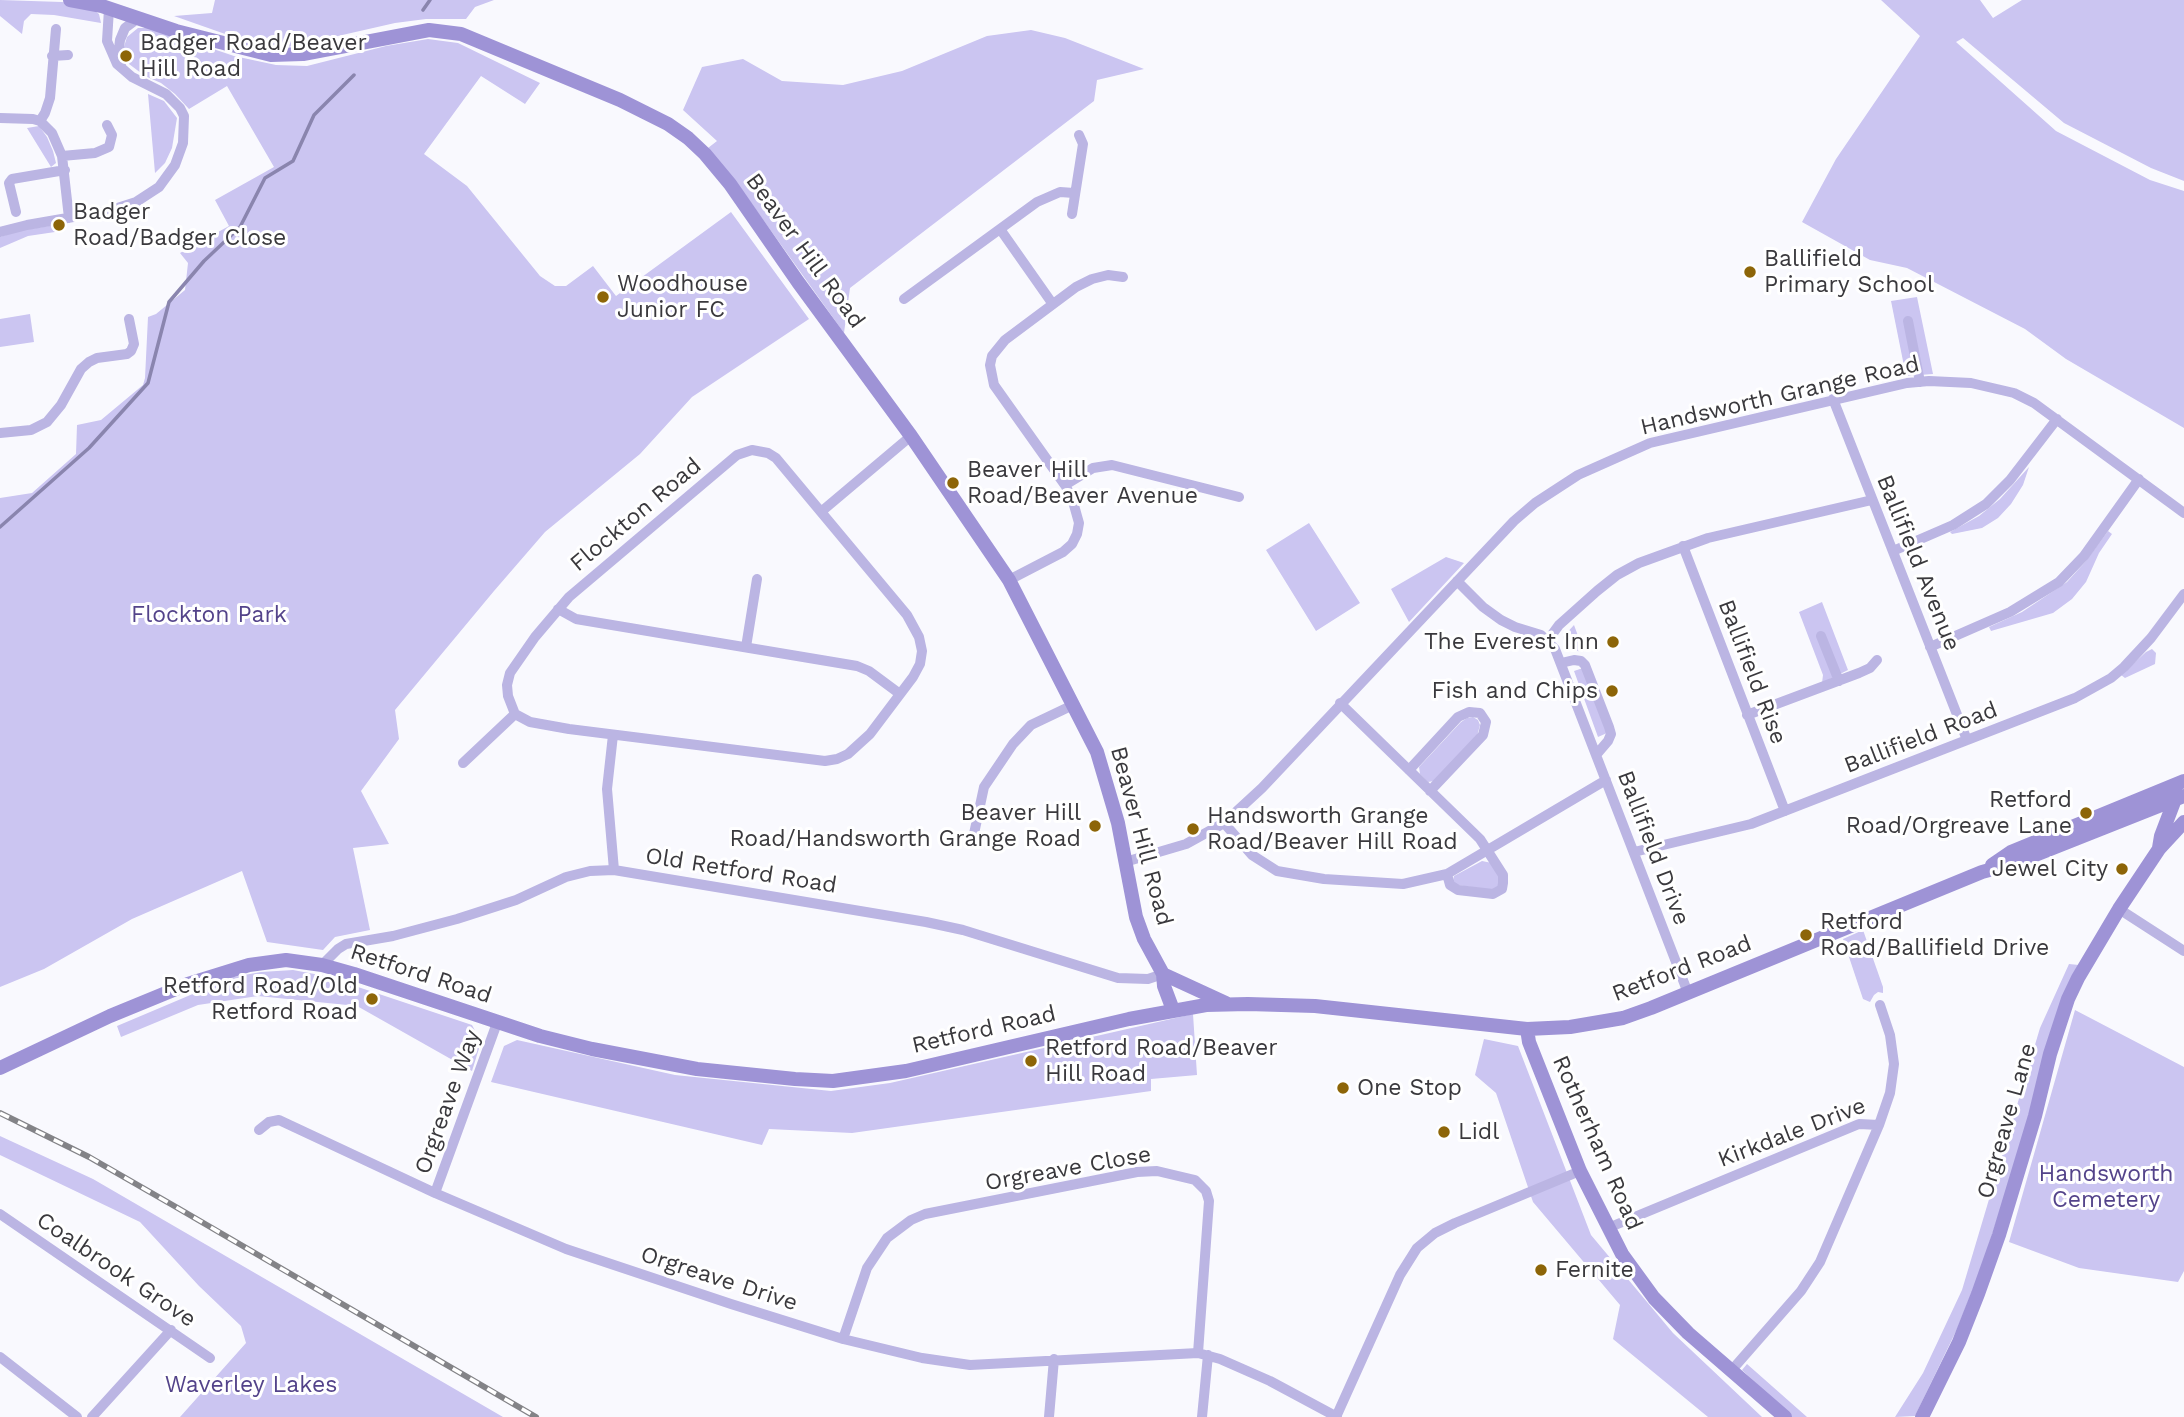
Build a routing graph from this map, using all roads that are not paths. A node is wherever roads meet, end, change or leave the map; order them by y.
1 (70, 0) edge
2 (109, 9) junction
3 (135, 17) junction
4 (55, 29) dead end
5 (68, 55) dead end
6 (52, 56) junction
7 (122, 68) junction
8 (0, 118) edge
9 (40, 121) junction
10 (107, 125) dead end
11 (1079, 135) dead end
12 (62, 156) junction
13 (65, 170) junction
14 (1074, 193) junction
15 (16, 212) dead end
16 (1072, 214) dead end
17 (69, 218) junction
18 (1000, 229) junction
19 (0, 232) edge
20 (1123, 277) dead end
21 (904, 299) dead end
22 (1052, 303) junction
23 (129, 319) dead end
24 (1908, 321) dead end
25 (1920, 382) junction
26 (1833, 399) junction
27 (2057, 419) junction
28 (0, 433) edge
29 (911, 436) junction
30 (2139, 479) junction
31 (1065, 485) junction
32 (1239, 497) dead end
33 (1872, 500) junction
34 (822, 511) junction
35 (2184, 513) edge
36 (1683, 546) junction
37 (1893, 551) junction
38 (757, 579) dead end
39 (1009, 580) junction
40 (1457, 581) junction
41 (2184, 594) edge
42 (558, 609) junction
43 (1821, 636) dead end
44 (1548, 640) junction
45 (746, 647) junction
46 (1930, 647) junction
47 (1877, 660) dead end
48 (1561, 663) junction
49 (1839, 681) junction
50 (901, 694) junction
51 (1340, 703) junction
52 (1073, 705) junction
53 (515, 714) junction
54 (1747, 715) junction
55 (613, 735) junction
56 (1967, 740) junction
57 (1596, 755) junction
58 (463, 763) dead end
59 (1409, 770) junction
60 (1606, 780) junction
61 (1430, 791) junction
62 (2182, 791) edge
63 (1785, 811) junction
64 (2141, 814) junction
65 (2184, 822) edge
66 (1224, 823) junction
67 (972, 843) dead end
68 (2160, 843) junction
69 (1488, 850) junction
70 (1634, 852) junction
71 (1125, 862) junction
72 (614, 870) junction
73 (1982, 872) junction
74 (1447, 874) junction
75 (2119, 909) junction
76 (2184, 951) edge
77 (322, 965) junction
78 (1168, 976) junction
79 (1688, 993) junction
80 (1227, 1004) junction
81 (1880, 1005) dead end
82 (1190, 1007) junction
83 (1173, 1010) junction
84 (497, 1023) junction
85 (1527, 1029) junction
86 (0, 1068) edge
87 (1879, 1125) junction
88 (259, 1130) dead end
89 (1580, 1171) junction
90 (435, 1194) junction
91 (0, 1214) edge
92 (1608, 1228) junction
93 (171, 1330) junction
94 (844, 1339) junction
95 (1203, 1354) junction
96 (0, 1357) edge
97 (210, 1358) dead end
98 (1054, 1359) junction
99 (1731, 1371) junction
100 (77, 1417) edge
101 (92, 1417) edge
102 (1049, 1417) edge
103 (1202, 1417) edge
104 (1337, 1417) edge
105 (1785, 1417) edge
106 (1922, 1417) edge

1 - 2 main road, Beaver Hill Road
2 - 3 main road, Beaver Hill Road
2 - 7 street
3 - 7 street
3 - 29 main road, Beaver Hill Road
4 - 6 street
5 - 6 street
6 - 9 street
7 - 17 street
8 - 9 street
9 - 12 street
10 - 12 street
11 - 14 street
12 - 13 street
13 - 15 street
13 - 17 street
14 - 16 street
14 - 18 street
17 - 19 street
18 - 21 street
18 - 22 street
20 - 22 street
22 - 31 street
23 - 28 street
24 - 25 street
25 - 26 street, Handsworth Grange Road
25 - 27 street, Handsworth Grange Road
26 - 33 street, Ballifield Avenue
26 - 40 street, Handsworth Grange Road
27 - 30 street, Handsworth Grange Road
27 - 37 street
29 - 34 street
29 - 39 main road, Beaver Hill Road
30 - 35 street, Handsworth Grange Road
30 - 46 street
31 - 32 street
31 - 39 street
33 - 36 street
33 - 37 street, Ballifield Avenue
34 - 42 street, Flockton Road
34 - 50 street
36 - 44 street
36 - 54 street, Ballifield Rise
37 - 46 street, Ballifield Avenue
38 - 45 street
39 - 52 main road, Beaver Hill Road
40 - 44 street
40 - 51 street, Handsworth Grange Road
41 - 56 street, Ballifield Road
42 - 45 street
42 - 53 street, Flockton Road
43 - 49 street
44 - 48 street, Ballifield Drive
45 - 50 street
46 - 56 street, Ballifield Avenue
47 - 49 street
48 - 57 street, Ballifield Drive
48 - 57 street, Ballifield Drive
49 - 54 street
50 - 55 street
51 - 59 street
51 - 66 street, Handsworth Grange Road
52 - 67 street
52 - 71 main road, Beaver Hill Road
53 - 55 street
53 - 58 street
54 - 63 street, Ballifield Rise
55 - 72 street
56 - 63 street, Ballifield Road
57 - 60 street, Ballifield Drive
59 - 61 street
59 - 61 street
60 - 69 street
60 - 70 street, Ballifield Drive
61 - 69 street
62 - 64 main road, Retford Road
62 - 68 main road, Orgreave Lane
62 - 73 main road, Retford Road
63 - 70 street, Ballifield Road
64 - 68 main road
64 - 73 main road, Retford Road
65 - 68 main road, Orgreave Lane
66 - 71 street, Handsworth Grange Road
66 - 74 street
68 - 75 main road, Orgreave Lane
69 - 74 street
69 - 74 street
70 - 79 street, Ballifield Drive
71 - 78 main road, Beaver Hill Road
72 - 77 street, Old Retford Road
72 - 78 street, Old Retford Road
73 - 79 main road, Retford Road
75 - 76 street
75 - 106 main road, Orgreave Lane
77 - 84 main road, Retford Road
77 - 86 main road, Retford Road
78 - 80 main road
78 - 82 main road, Beaver Hill Road
78 - 83 main road, Beaver Hill Road
79 - 85 main road, Retford Road
80 - 82 main road, Retford Road
80 - 85 main road, Retford Road
81 - 87 street, Kirkdale Drive
82 - 83 main road, Retford Road
83 - 84 main road, Retford Road
84 - 90 street, Orgreave Way
85 - 89 main road, Rotherham Road
87 - 92 street, Kirkdale Drive
87 - 99 street
88 - 90 street, Orgreave Drive
89 - 92 main road, Rotherham Road
89 - 104 street
90 - 94 street, Orgreave Drive
91 - 93 street, Coalbrook Grove
92 - 99 main road, Rotherham Road
93 - 97 street, Coalbrook Grove
93 - 101 street
94 - 95 street, Orgreave Close
94 - 98 street, Orgreave Drive
95 - 98 street, Orgreave Drive
95 - 103 street, Orgreave Close
95 - 104 street
96 - 100 street
98 - 102 street
99 - 105 main road, Rotherham Road

